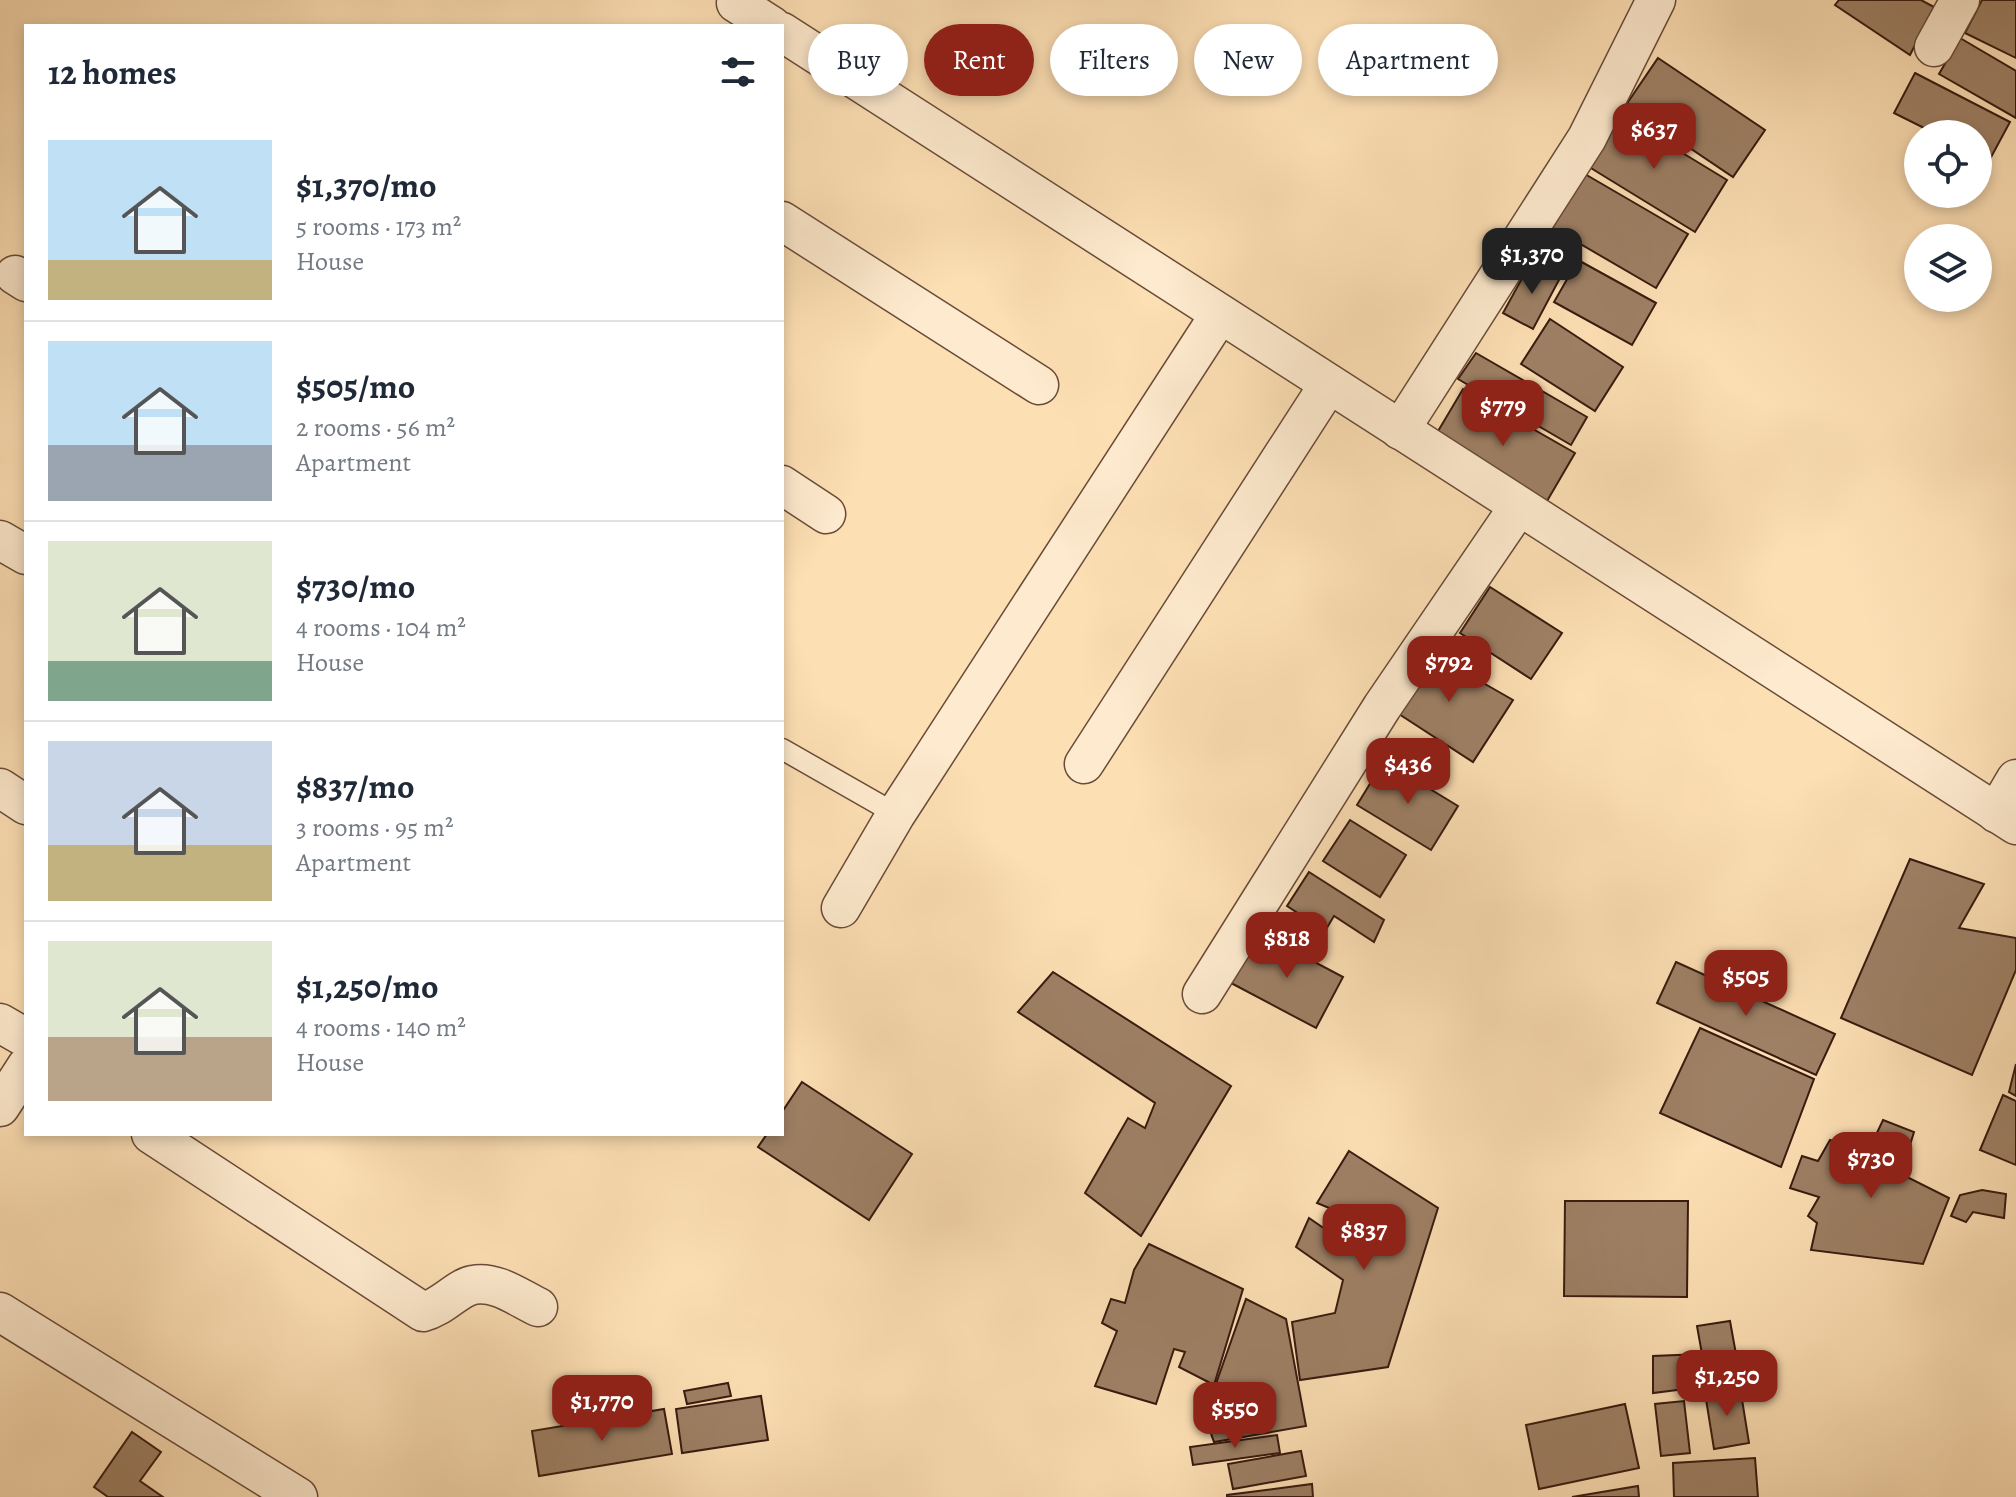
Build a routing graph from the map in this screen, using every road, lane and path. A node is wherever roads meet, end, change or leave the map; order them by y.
1 (1656, 0) edge
2 (1960, 0) edge
3 (731, 10) edge
4 (767, 24) edge
5 (784, 33) edge
6 (1934, 47) dead end
7 (784, 222) edge
8 (1220, 314) junction
9 (1329, 384) junction
10 (1039, 385) dead end
11 (1400, 430) junction
12 (784, 486) edge
13 (1519, 506) junction
14 (826, 514) dead end
15 (0, 540) edge
16 (24, 554) edge
17 (784, 750) edge
18 (1084, 764) dead end
19 (2016, 779) edge
20 (0, 788) edge
21 (24, 804) edge
22 (896, 814) junction
23 (2006, 819) edge
24 (841, 908) dead end
25 (1202, 994) dead end
26 (0, 1023) edge
27 (24, 1037) edge
28 (24, 1070) edge
29 (0, 1107) edge
30 (154, 1136) edge
31 (538, 1307) dead end
32 (0, 1312) edge
33 (298, 1497) edge

1 - 11 street
2 - 6 street
3 - 4 street
5 - 8 street
7 - 10 street
8 - 9 street
8 - 22 street
9 - 11 street
9 - 18 street
11 - 13 street
12 - 14 street
13 - 23 street
13 - 25 street
15 - 16 street
17 - 22 lane
19 - 23 street
20 - 21 street
22 - 24 street
26 - 27 street
28 - 29 street
30 - 31 street
32 - 33 street

